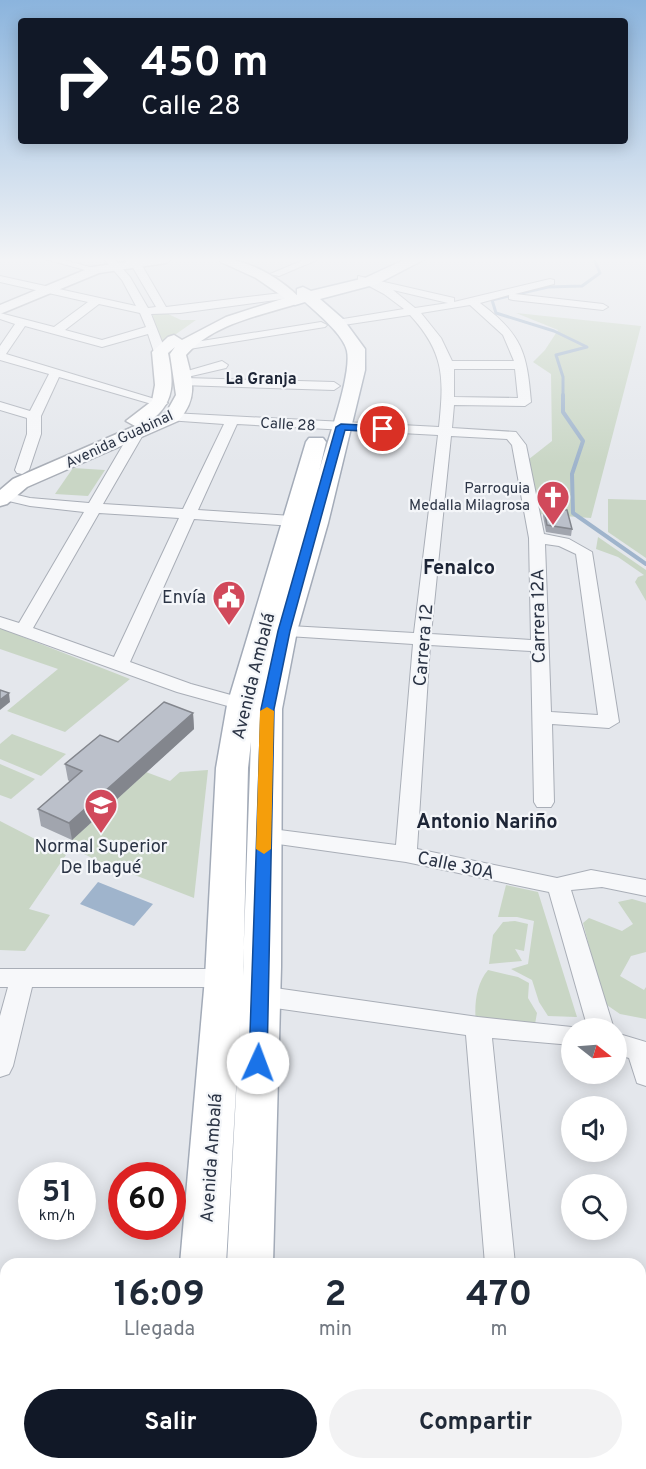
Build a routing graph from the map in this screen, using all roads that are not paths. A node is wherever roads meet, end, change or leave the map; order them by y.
1 (18, 328) edge
2 (41, 328) edge
3 (63, 328) edge
4 (152, 328) joint
5 (200, 328) edge
6 (219, 328) edge
7 (253, 328) edge
8 (307, 328) edge
9 (330, 328) edge
10 (333, 328) edge
11 (428, 328) edge
12 (502, 328) edge
13 (57, 332) junction
14 (260, 335) junction
15 (73, 336) junction
16 (183, 347) junction
17 (66, 349) dead end
18 (160, 352) junction
19 (0, 355) edge
20 (222, 365) dead end
21 (448, 365) junction
22 (522, 365) junction
23 (56, 370) junction
24 (184, 378) junction
25 (334, 386) junction
26 (448, 401) junction
27 (0, 406) edge
28 (246, 406) dead end
29 (167, 410) junction
30 (34, 416) junction
31 (233, 422) junction
32 (331, 426) junction
33 (137, 433) junction
34 (445, 433) junction
35 (511, 435) joint
36 (22, 470) junction
37 (1, 493) edge
38 (93, 508) junction
39 (190, 515) junction
40 (305, 522) junction
41 (537, 538) junction
42 (0, 622) edge
43 (274, 630) junction
44 (23, 631) junction
45 (422, 639) junction
46 (539, 646) junction
47 (120, 664) junction
48 (255, 707) junction
49 (540, 717) junction
50 (544, 802) dead end
51 (264, 835) junction
52 (406, 854) junction
53 (559, 886) junction
54 (646, 888) edge
55 (224, 978) junction
56 (11, 979) edge
57 (261, 996) junction
58 (598, 1018) edge
59 (478, 1027) junction
60 (561, 1034) edge
61 (0, 1066) edge
62 (203, 1258) edge
63 (250, 1258) edge
64 (499, 1258) edge

1 - 19 street
2 - 13 street
3 - 13 street
4 - 15 street
4 - 18 street
5 - 18 main road
6 - 16 main road
7 - 14 street
8 - 14 street
9 - 25 main road, Avenida Ambalá
10 - 32 main road, Avenida Ambalá
11 - 21 street
12 - 22 street
13 - 15 street
14 - 16 street
15 - 17 street
16 - 24 main road, Avenida Guabinal
18 - 29 main road, Avenida Guabinal
19 - 23 street, Calle 28
20 - 24 street
21 - 22 street
21 - 26 street, Carrera 12
22 - 26 street
23 - 29 street, Calle 28
23 - 30 street
24 - 25 street
24 - 29 main road, Avenida Guabinal
25 - 32 main road, Avenida Ambalá
26 - 34 street, Carrera 12
27 - 30 street
28 - 31 street
29 - 31 street, Calle 28
29 - 33 main road, Avenida Guabinal
29 - 36 main road, Avenida Guabinal
30 - 36 street
31 - 32 street, Calle 28
31 - 39 street
32 - 34 street, Calle 28
32 - 40 main road, Avenida Ambalá
33 - 37 main road, Avenida Guabinal
33 - 38 street
34 - 35 street, Calle 28
34 - 45 street, Carrera 12
35 - 41 street, Carrera 12A
36 - 37 main road, Avenida Guabinal
37 - 38 street
38 - 39 street
38 - 44 street
39 - 40 street
39 - 47 street
40 - 43 main road, Avenida Ambalá
41 - 46 street, Carrera 12A
41 - 49 street
42 - 44 street
43 - 45 street
43 - 48 main road, Avenida Ambalá
44 - 47 street
45 - 46 street
45 - 52 street, Carrera 12
46 - 49 street, Carrera 12A
47 - 48 street
48 - 51 main road, Avenida Ambalá
48 - 55 main road, Avenida Ambalá
49 - 50 street, Carrera 12A
51 - 52 street, Calle 30A
51 - 57 main road, Avenida Ambalá
52 - 53 street, Calle 30A
53 - 54 street, Calle 30A
53 - 58 street
55 - 56 street
55 - 62 main road, Avenida Ambalá
56 - 61 street
57 - 59 street
57 - 63 main road, Avenida Ambalá
59 - 60 street
59 - 64 street

